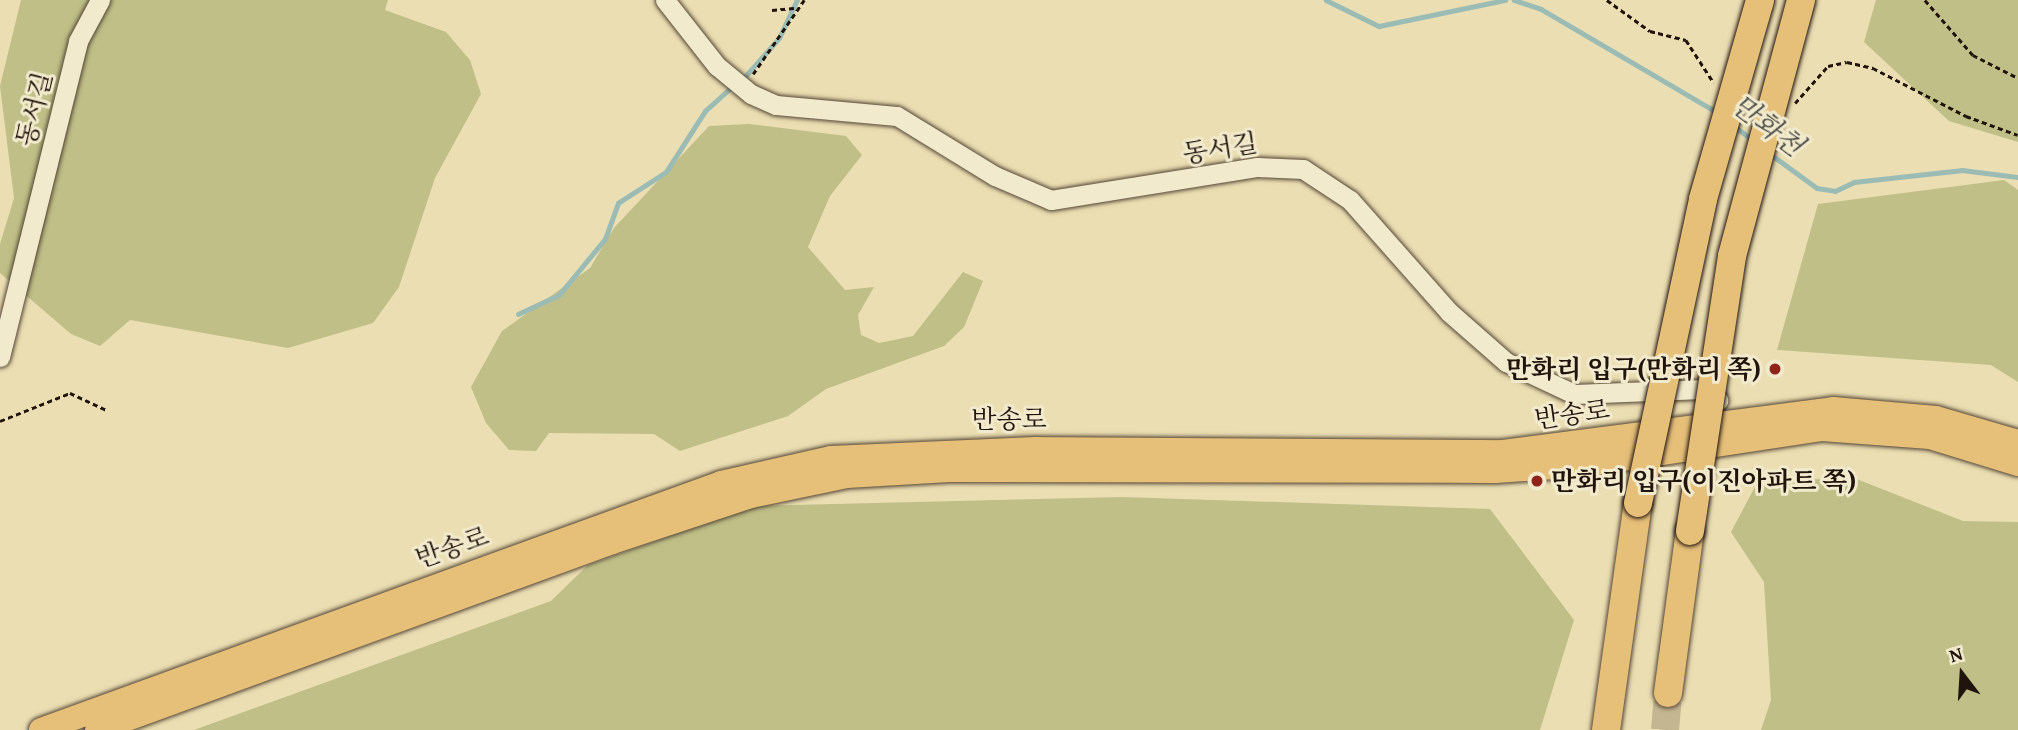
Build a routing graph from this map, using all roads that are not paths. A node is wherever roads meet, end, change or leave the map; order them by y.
1 (100, 0) edge
2 (665, 0) edge
3 (1760, 0) edge
4 (1801, 0) edge
5 (0, 357) edge
6 (1722, 432) junction
7 (2018, 442) edge
8 (2018, 464) edge
9 (1668, 693) tunnel mouth
10 (41, 730) edge
11 (97, 730) edge
12 (1606, 730) edge

1 - 5 street, 동서길
2 - 6 street, 동서길
3 - 12 highway, bridge
4 - 9 highway, bridge
6 - 7 main road, 반송로
6 - 8 main road, 반송로
6 - 10 main road, 반송로
6 - 11 main road, 반송로

